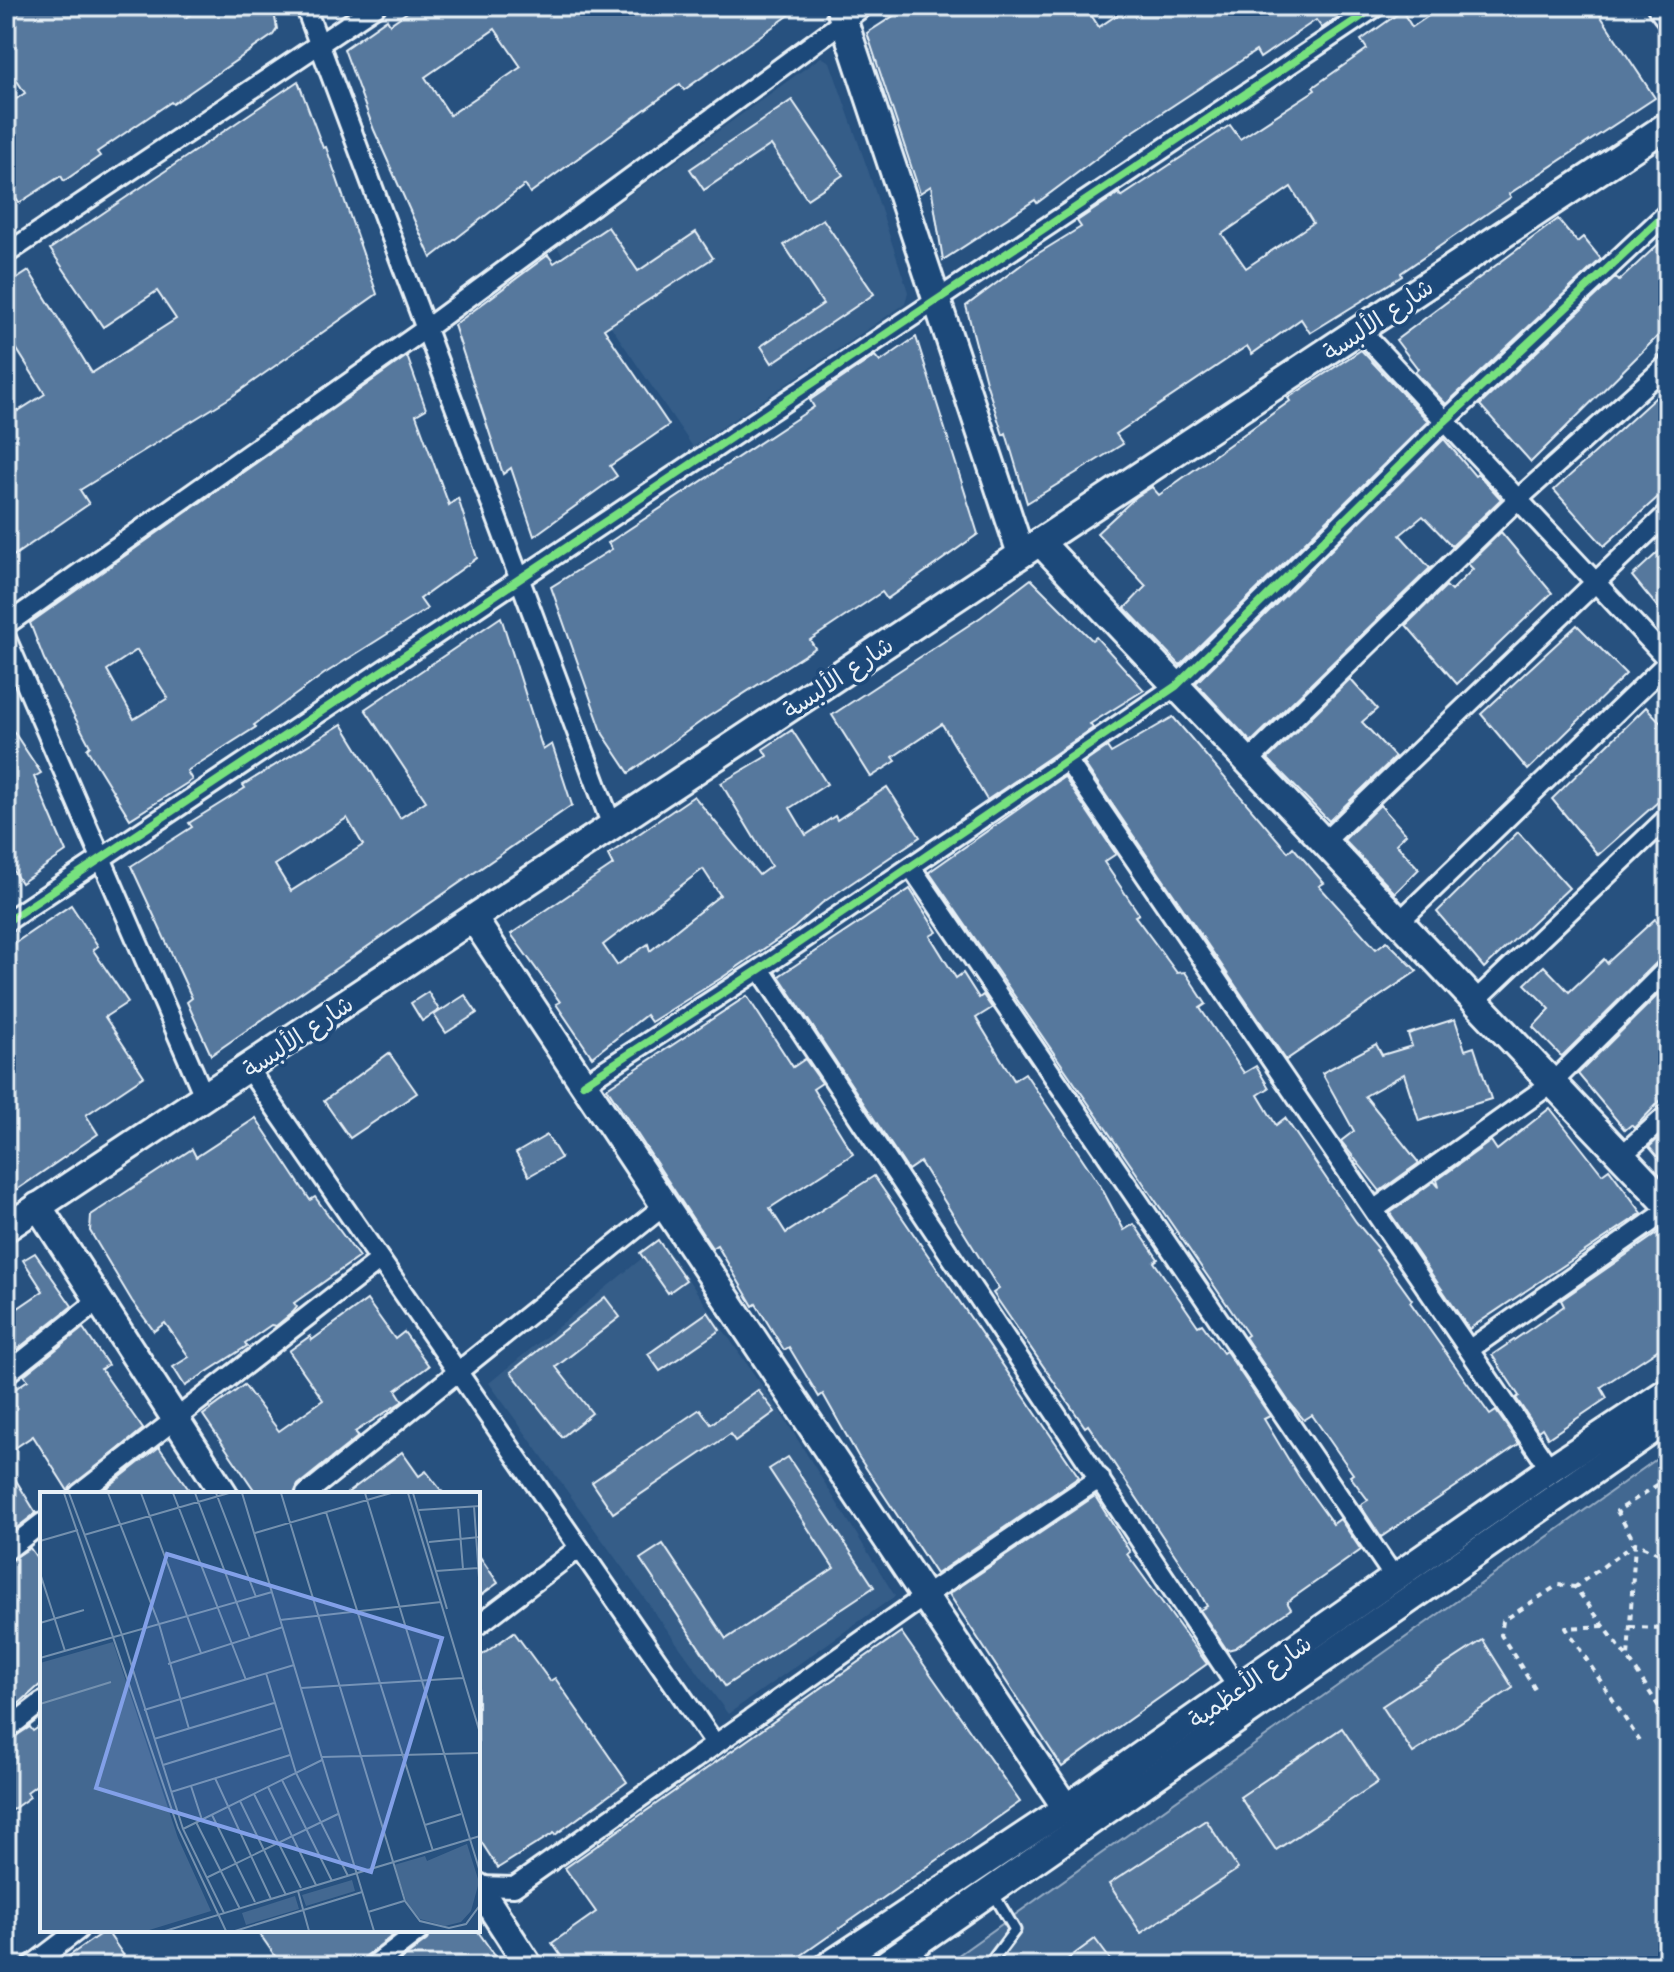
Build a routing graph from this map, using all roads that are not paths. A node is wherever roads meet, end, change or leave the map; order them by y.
1 (305, 6) edge
2 (376, 6) edge
3 (1377, 6) edge
4 (1662, 6) edge
5 (849, 11) edge
6 (1668, 14) edge
7 (320, 44) junction
8 (1668, 125) edge
9 (1668, 212) edge
10 (6, 254) edge
11 (937, 301) junction
12 (428, 327) junction
13 (1360, 330) junction
14 (1668, 364) edge
15 (1445, 421) junction
16 (1518, 499) junction
17 (1668, 513) edge
18 (1030, 548) junction
19 (519, 577) junction
20 (1594, 580) junction
21 (6, 625) edge
22 (6, 638) edge
23 (1668, 661) edge
24 (1176, 686) junction
25 (1067, 760) junction
26 (1248, 762) junction
27 (1668, 817) edge
28 (612, 826) junction
29 (1324, 842) junction
30 (102, 859) junction
31 (911, 867) junction
32 (473, 918) junction
33 (1400, 921) junction
34 (6, 922) edge
35 (1668, 968) edge
36 (760, 969) junction
37 (1475, 1001) junction
38 (247, 1067) junction
39 (1552, 1083) junction
40 (583, 1084) junction
41 (204, 1096) junction
42 (1668, 1114) edge
43 (1621, 1156) junction
44 (665, 1205) junction
45 (38, 1206) junction
46 (1668, 1207) edge
47 (1375, 1209) junction
48 (6, 1228) edge
49 (380, 1260) junction
50 (99, 1300) junction
51 (1470, 1349) junction
52 (457, 1372) junction
53 (6, 1374) edge
54 (1668, 1391) edge
55 (176, 1419) junction
56 (1668, 1419) edge
57 (1550, 1469) junction
58 (1100, 1478) junction
59 (82, 1492) edge
60 (223, 1492) edge
61 (308, 1492) edge
62 (40, 1525) edge
63 (579, 1548) junction
64 (6, 1551) edge
65 (1394, 1577) junction
66 (925, 1596) junction
67 (480, 1623) edge
68 (1238, 1688) junction
69 (40, 1704) edge
70 (6, 1730) edge
71 (715, 1744) junction
72 (1066, 1808) junction
73 (480, 1886) edge
74 (480, 1889) edge
75 (992, 1891) junction
76 (75, 1932) edge
77 (417, 1932) edge
78 (31, 1966) edge
79 (373, 1966) edge
80 (529, 1966) edge
81 (828, 1966) edge
82 (883, 1966) edge
83 (988, 1966) edge

1 - 7 street
2 - 7 street
3 - 11 street
4 - 6 main road
5 - 11 street
5 - 12 street
7 - 10 street
7 - 12 street
8 - 13 street, شارع الألبسة
9 - 15 street
11 - 18 street
11 - 19 street
12 - 19 street
12 - 21 street
13 - 15 street
13 - 18 street, شارع الألبسة
14 - 16 street
15 - 16 street
15 - 24 street
16 - 20 street
16 - 26 street
17 - 20 street
18 - 24 street
18 - 28 street, شارع الألبسة
19 - 28 street
19 - 30 street
20 - 23 street
20 - 29 street
22 - 30 street
23 - 33 street
24 - 25 street
24 - 26 street
25 - 31 street
25 - 47 street
26 - 29 street
27 - 37 street
28 - 32 street, شارع الألبسة
29 - 33 street
30 - 34 street
30 - 41 street
31 - 36 street
31 - 65 street
32 - 38 street, شارع الألبسة
32 - 40 street
33 - 37 street
35 - 39 street
36 - 40 street
36 - 58 street
37 - 39 street
38 - 41 street, شارع الألبسة
38 - 49 street
39 - 43 street
39 - 47 street
40 - 44 street
41 - 45 street, شارع الألبسة
42 - 43 street
43 - 46 street
44 - 52 street
44 - 66 street
45 - 48 street, شارع الألبسة
45 - 50 street
46 - 51 street
47 - 51 street
49 - 52 street
49 - 55 street
50 - 53 street
50 - 55 street
51 - 57 street
52 - 61 street
52 - 63 street
54 - 57 street, شارع الأعظمية
55 - 59 street
55 - 60 street
56 - 75 street
57 - 65 street, شارع الأعظمية
58 - 66 street
58 - 68 street
62 - 64 street
63 - 67 street
63 - 71 street
65 - 68 street, شارع الأعظمية
66 - 71 street
66 - 72 street
68 - 72 street, شارع الأعظمية
69 - 70 street
71 - 73 street
72 - 81 street, شارع الأعظمية
74 - 80 street
75 - 82 street
75 - 83 lane
76 - 78 street
77 - 79 street

